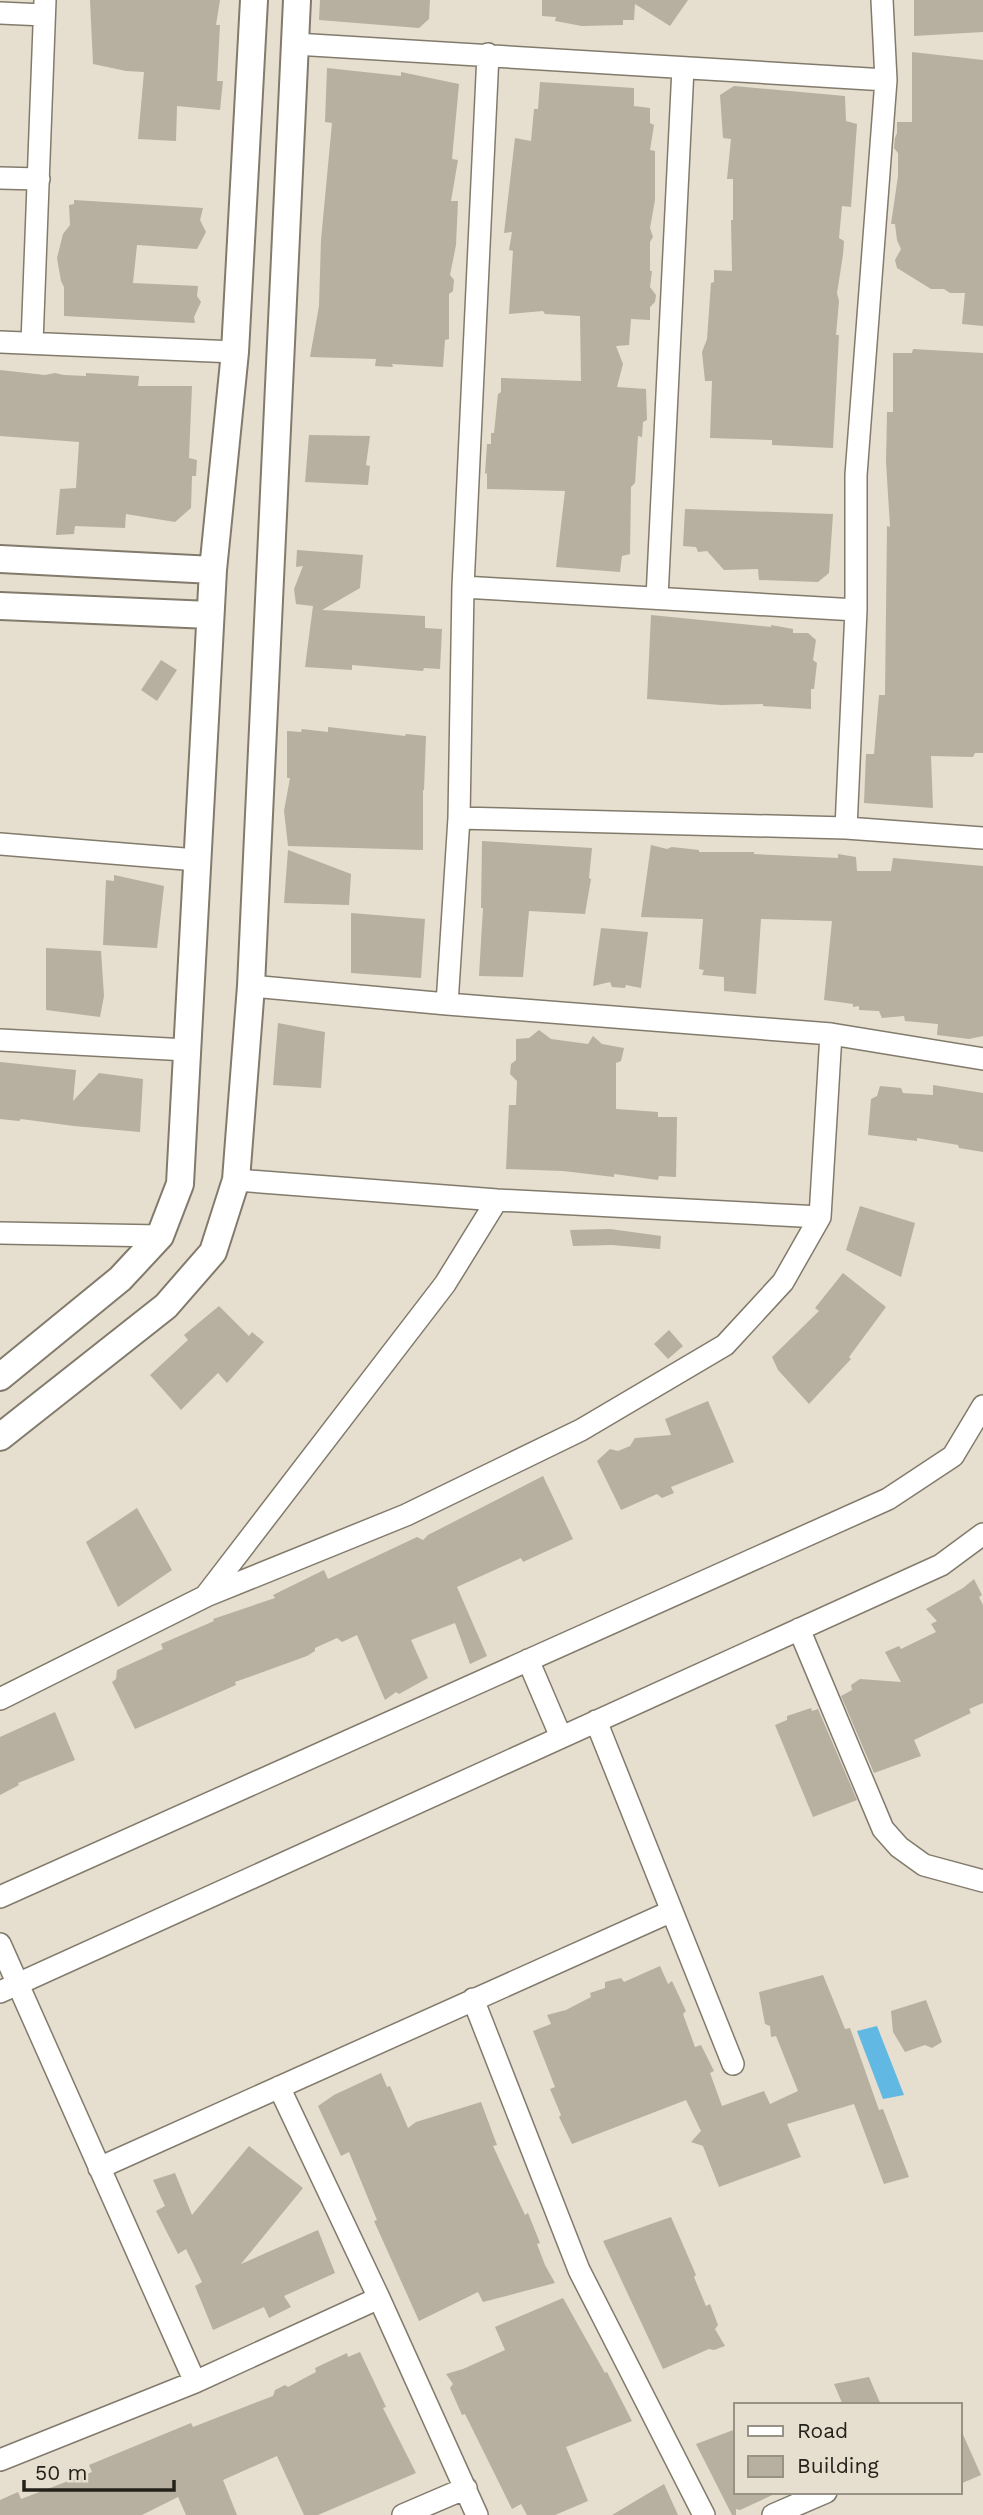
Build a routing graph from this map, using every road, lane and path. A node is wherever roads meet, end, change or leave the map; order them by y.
1 (254, 0) edge
2 (297, 0) edge
3 (882, 0) edge
4 (45, 8) edge
5 (0, 13) edge
6 (295, 44) junction
7 (488, 54) junction
8 (683, 68) junction
9 (886, 80) junction
10 (0, 177) edge
11 (39, 179) junction
12 (0, 342) edge
13 (32, 343) junction
14 (236, 352) junction
15 (0, 559) edge
16 (213, 570) junction
17 (463, 587) junction
18 (657, 598) junction
19 (0, 606) edge
20 (856, 610) junction
21 (210, 615) junction
22 (459, 818) junction
23 (846, 828) junction
24 (983, 838) edge
25 (0, 844) edge
26 (197, 860) junction
27 (251, 986) junction
28 (447, 1004) junction
29 (831, 1034) junction
30 (0, 1040) edge
31 (187, 1050) junction
32 (983, 1059) edge
33 (236, 1180) junction
34 (497, 1200) junction
35 (820, 1217) junction
36 (0, 1233) edge
37 (160, 1236) junction
38 (0, 1377) edge
39 (983, 1406) edge
40 (0, 1437) edge
41 (983, 1534) edge
42 (206, 1596) junction
43 (799, 1629) junction
44 (528, 1660) junction
45 (0, 1699) edge
46 (596, 1721) junction
47 (561, 1737) junction
48 (983, 1881) edge
49 (0, 1897) edge
50 (672, 1911) junction
51 (0, 1944) edge
52 (9, 1988) edge
53 (473, 1999) junction
54 (733, 2064) dead end
55 (279, 2087) junction
56 (99, 2168) junction
57 (379, 2298) junction
58 (195, 2382) junction
59 (3, 2452) edge
60 (466, 2488) junction
61 (822, 2494) edge
62 (403, 2515) edge
63 (477, 2515) edge
64 (704, 2515) edge
65 (773, 2515) edge

1 - 14 street
2 - 6 street
3 - 9 street
4 - 5 street
4 - 11 street
6 - 7 street
6 - 27 street
7 - 8 street
7 - 17 street
8 - 9 street
8 - 18 street
9 - 20 street
10 - 11 street
11 - 13 street
12 - 13 street
13 - 14 street
14 - 16 street
15 - 16 street
16 - 21 street
17 - 18 street
17 - 22 street
18 - 20 street
19 - 21 street
20 - 23 street
21 - 26 street
22 - 23 street
22 - 28 street
23 - 24 street
25 - 26 street
26 - 31 street
27 - 28 street
27 - 33 street
28 - 29 street
29 - 32 street
29 - 35 street
30 - 31 street
31 - 37 street
33 - 34 street
33 - 40 street
34 - 35 street
34 - 42 street
35 - 42 street
36 - 37 street
37 - 38 street
39 - 44 street
41 - 43 street
42 - 45 street
43 - 46 street
43 - 48 street
44 - 47 street
44 - 49 street
46 - 47 street
46 - 50 street
47 - 52 street
50 - 53 street
50 - 54 street
51 - 52 street
52 - 56 street
53 - 55 street
53 - 64 street
55 - 56 street
55 - 57 street
56 - 58 street
57 - 58 street
57 - 60 street
58 - 59 street
60 - 62 street
60 - 63 street
61 - 65 street

